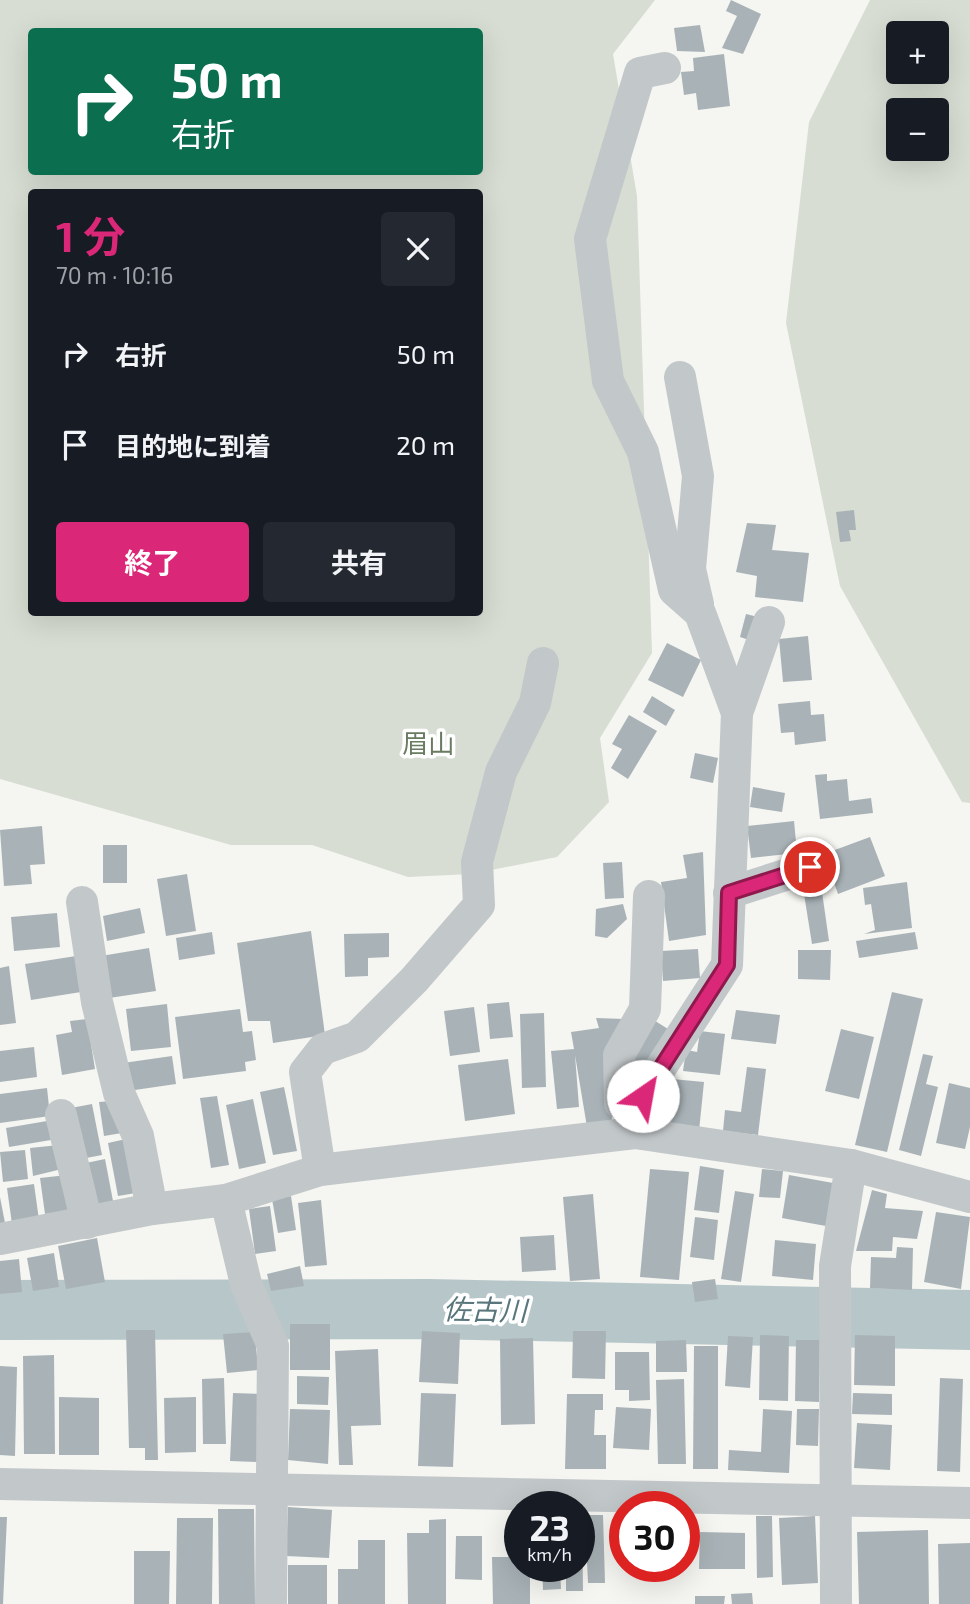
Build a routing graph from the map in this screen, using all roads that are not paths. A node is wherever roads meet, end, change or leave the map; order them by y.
1 (665, 68) dead end
2 (680, 377) dead end
3 (700, 613) junction
4 (769, 622) dead end
5 (543, 663) dead end
6 (737, 713) junction
7 (810, 867) dead end
8 (729, 893) junction
9 (649, 896) dead end
10 (82, 902) dead end
11 (61, 1115) dead end
12 (635, 1121) junction
13 (851, 1165) junction
14 (320, 1170) junction
15 (970, 1197) edge
16 (226, 1200) junction
17 (152, 1209) junction
18 (87, 1223) junction
19 (0, 1239) edge
20 (0, 1484) edge
21 (272, 1490) junction
22 (836, 1501) junction
23 (970, 1503) edge
24 (271, 1604) edge
25 (836, 1604) edge

1 - 3 street
2 - 3 street
3 - 6 street
4 - 6 street
5 - 14 street
6 - 8 street
7 - 8 street
8 - 12 street
9 - 12 street
10 - 17 street
11 - 18 street
12 - 13 street
12 - 14 street
13 - 15 street
13 - 22 street
14 - 16 street
16 - 17 street
16 - 21 street
17 - 18 street
18 - 19 street
20 - 21 street
21 - 22 street
21 - 24 street
22 - 23 street
22 - 25 street

